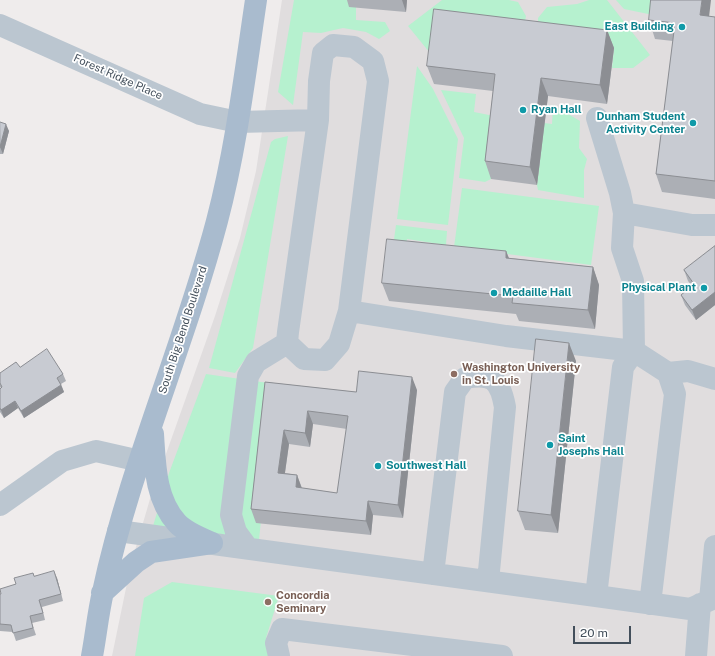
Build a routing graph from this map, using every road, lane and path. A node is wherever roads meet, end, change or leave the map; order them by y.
1 (256, 0) edge
2 (0, 25) edge
3 (597, 118) dead end
4 (318, 120) junction
5 (238, 122) junction
6 (624, 213) junction
7 (715, 225) edge
8 (349, 310) junction
9 (286, 343) junction
10 (634, 351) junction
11 (668, 373) junction
12 (715, 378) edge
13 (153, 423) junction
14 (140, 461) junction
15 (0, 504) edge
16 (118, 531) junction
17 (212, 543) junction
18 (715, 546) edge
19 (247, 548) junction
20 (433, 574) junction
21 (488, 581) junction
22 (102, 593) junction
23 (596, 596) junction
24 (650, 604) junction
25 (700, 604) junction
26 (92, 656) edge
27 (279, 656) edge
28 (502, 656) edge
29 (696, 656) edge

1 - 5 main road, South Big Bend Boulevard
2 - 5 street, Forest Ridge Place
3 - 6 street
4 - 5 street, Forest Ridge Place
4 - 8 street
4 - 9 street
5 - 13 main road, South Big Bend Boulevard
6 - 7 street
6 - 10 street
8 - 9 street
8 - 10 street
9 - 19 street
10 - 11 street
10 - 23 street
11 - 12 street
11 - 24 street
13 - 14 main road, South Big Bend Boulevard
13 - 17 main road
14 - 15 street
14 - 16 main road, South Big Bend Boulevard
16 - 17 street
16 - 22 main road, South Big Bend Boulevard
17 - 19 street
17 - 22 main road
18 - 25 street
19 - 20 street
20 - 21 street
20 - 21 street
21 - 23 street
22 - 26 main road, South Big Bend Boulevard
23 - 24 street
24 - 25 street
25 - 29 street
27 - 28 street

